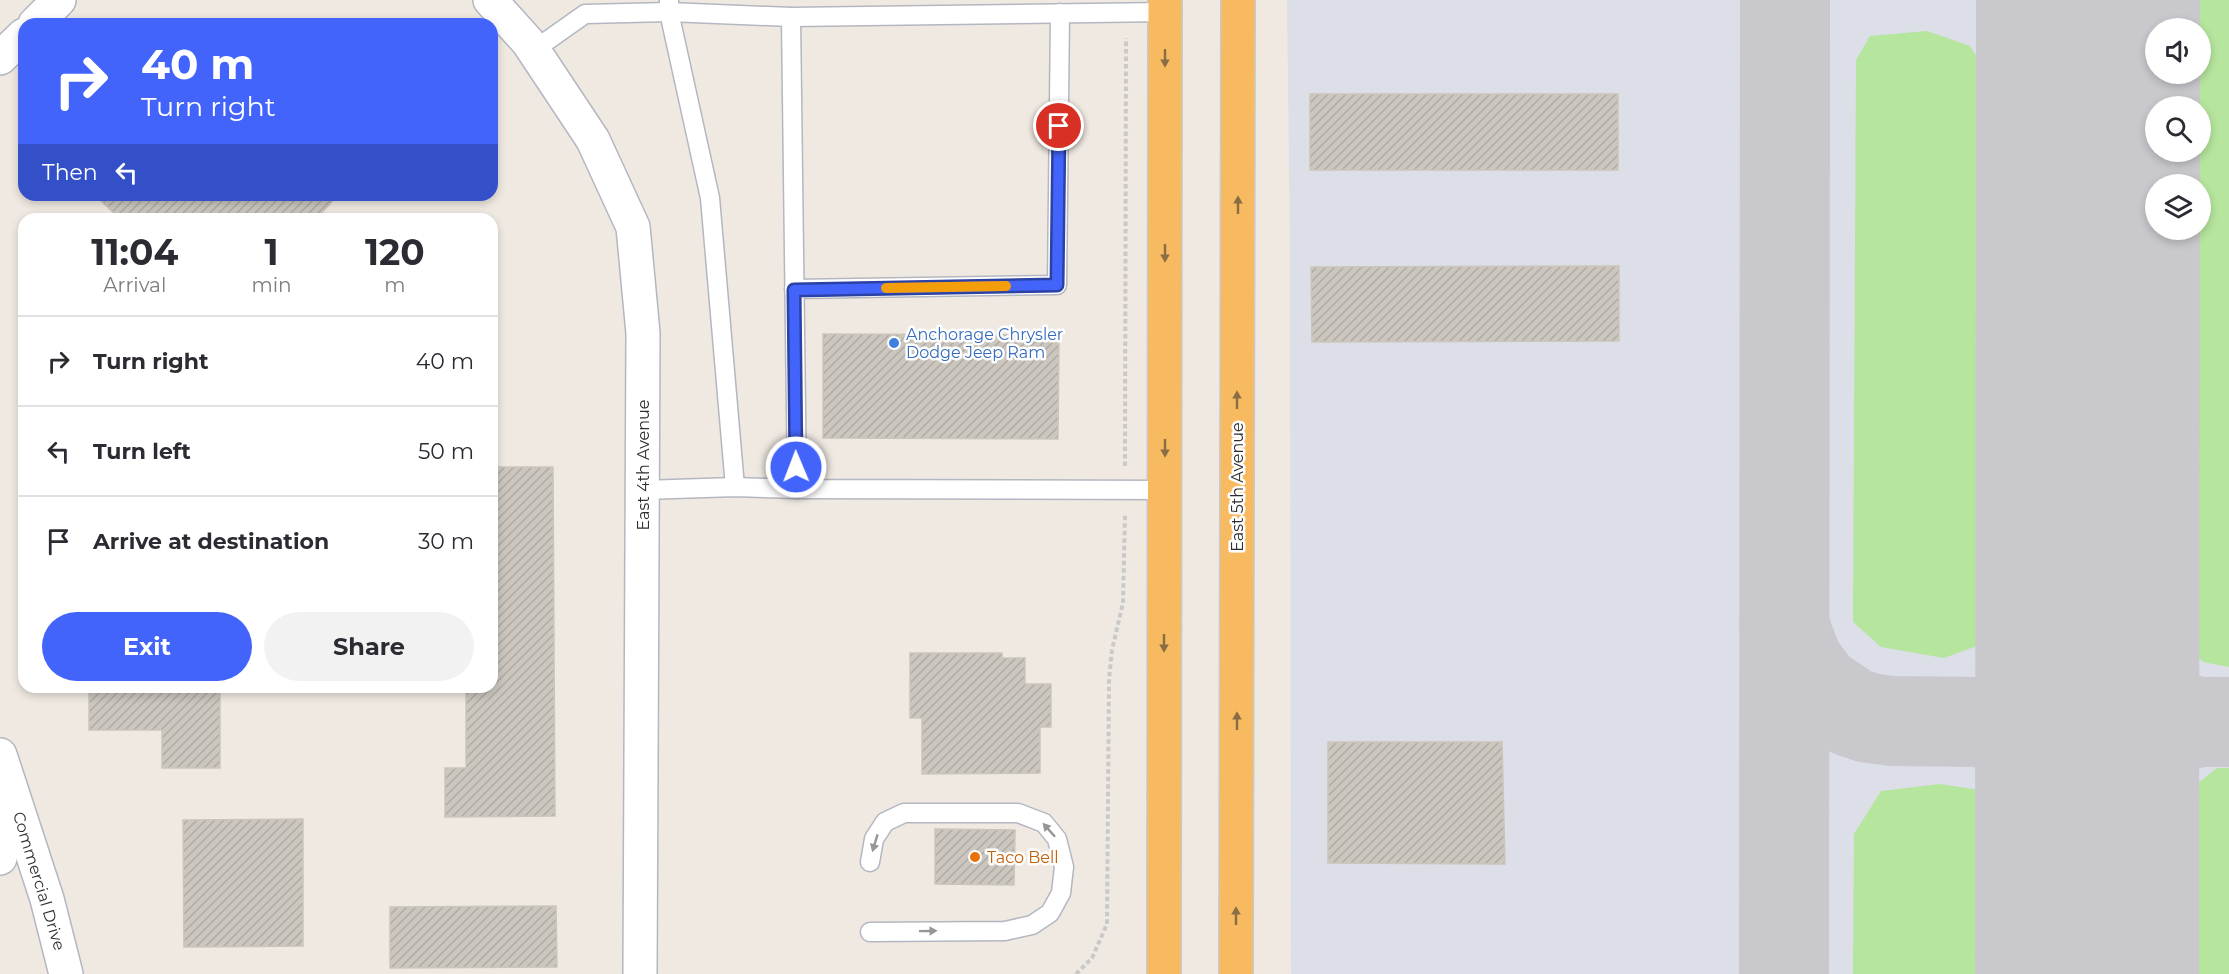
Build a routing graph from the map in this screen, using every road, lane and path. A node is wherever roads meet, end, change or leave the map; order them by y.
1 (59, 0) edge
2 (490, 0) edge
3 (1238, 0) edge
4 (669, 6) edge
5 (1165, 6) edge
6 (1060, 13) junction
7 (791, 17) junction
8 (41, 18) edge
9 (18, 40) edge
10 (534, 50) junction
11 (0, 58) edge
12 (794, 290) junction
13 (735, 487) junction
14 (797, 489) junction
15 (642, 490) junction
16 (1165, 490) junction
17 (0, 755) edge
18 (14, 797) junction
19 (0, 858) edge
20 (870, 862) dead end
21 (870, 932) dead end
22 (66, 974) edge
23 (640, 974) edge
24 (1164, 974) edge
25 (1236, 974) edge

1 - 8 street
2 - 10 street, East 4th Avenue
25 -> 3 highway, East 5th Avenue
4 - 7 lane
4 - 10 lane
4 - 13 lane
5 - 6 lane
5 -> 16 highway
6 - 7 lane
6 - 12 lane
7 - 12 lane
9 - 11 street
10 - 15 street, East 4th Avenue
12 - 14 lane
13 - 14 lane
13 - 15 lane
14 - 16 lane
15 - 23 street, East 4th Avenue
16 -> 24 highway
17 - 18 street, Commercial Drive
18 - 19 street
18 - 22 street, Commercial Drive
21 -> 20 lane

